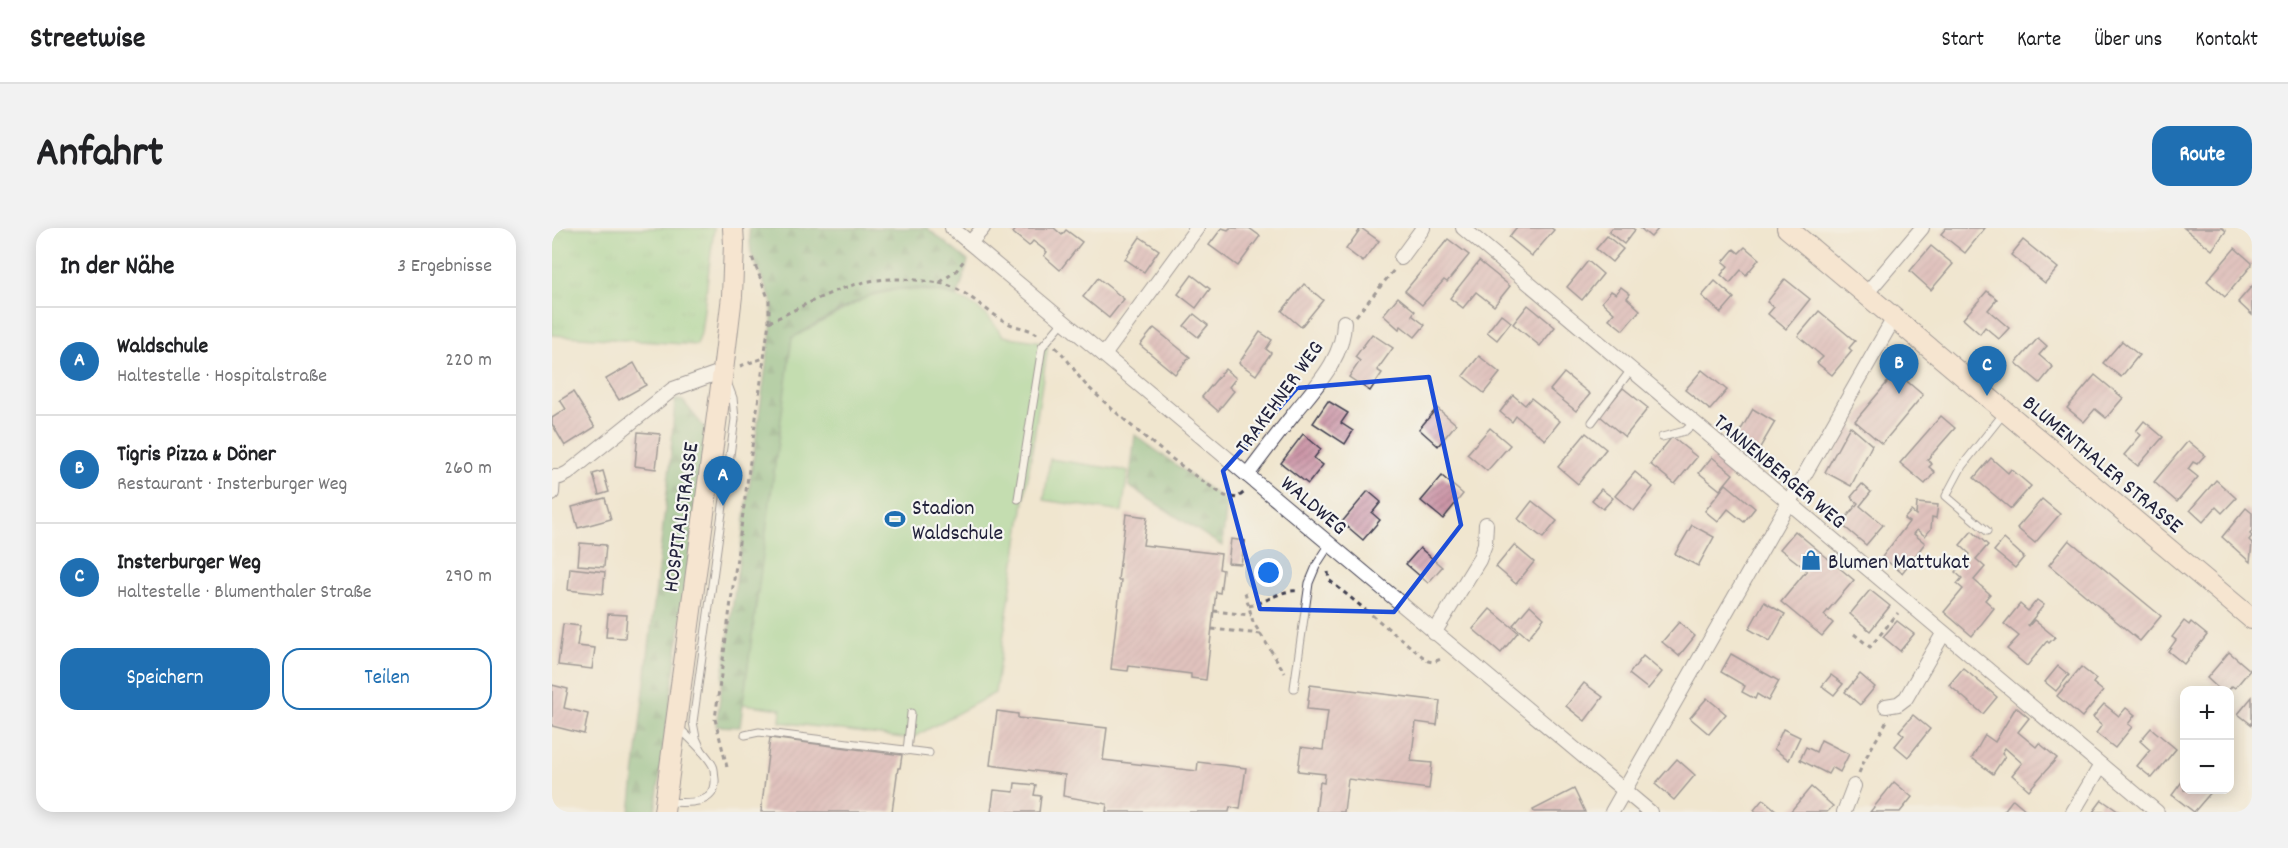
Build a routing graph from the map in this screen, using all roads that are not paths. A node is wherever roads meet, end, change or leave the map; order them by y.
1 (733, 228) edge
2 (952, 228) edge
3 (983, 228) edge
4 (1197, 228) edge
5 (1423, 228) edge
6 (1463, 228) edge
7 (1787, 228) edge
8 (1922, 228) edge
9 (973, 244) junction
10 (1401, 258) road end
11 (1866, 294) junction
12 (1894, 318) junction
13 (1064, 322) junction
14 (1344, 322) road end
15 (1104, 355) junction
16 (723, 371) junction
17 (1630, 371) junction
18 (2005, 411) junction
19 (1592, 423) dead end
20 (1693, 424) junction
21 (1662, 437) dead end
22 (1246, 475) junction
23 (553, 477) edge
24 (552, 493) edge
25 (1018, 499) dead end
26 (1790, 503) junction
27 (1486, 524) dead end
28 (1987, 531) dead end
29 (1327, 549) junction
30 (2252, 619) edge
31 (1434, 633) junction
32 (1943, 634) junction
33 (1294, 688) road end
34 (1892, 705) road end
35 (911, 713) dead end
36 (675, 724) junction
37 (745, 735) dead end
38 (702, 751) junction
39 (907, 751) junction
40 (929, 753) dead end
41 (2101, 765) junction
42 (1854, 786) road end
43 (1625, 791) junction
44 (665, 807) edge
45 (1612, 812) edge
46 (1650, 812) edge
47 (1844, 812) edge
48 (2073, 812) edge
49 (2157, 812) edge

1 - 16 main road, HOSPITALSTRASSE
2 - 9 street, WALDWEG
3 - 9 street
4 - 15 street
5 - 10 street
6 - 17 street, TANNENBERGER WEG
7 - 11 main road, BLUMENTHALER STRASSE
8 - 11 street
9 - 13 street, WALDWEG
11 - 12 main road, BLUMENTHALER STRASSE
12 - 18 main road, BLUMENTHALER STRASSE
12 - 26 street
13 - 15 street, WALDWEG
13 - 25 lane
14 - 22 street, TRAKEHNER WEG
15 - 22 street, WALDWEG
16 - 23 street
16 - 36 main road, HOSPITALSTRASSE
16 - 38 lane
17 - 19 lane
17 - 20 street, TANNENBERGER WEG
18 - 28 lane
18 - 30 main road, BLUMENTHALER STRASSE
20 - 21 lane
20 - 26 street, TANNENBERGER WEG
22 - 29 street, WALDWEG
23 - 24 street
26 - 32 street, TANNENBERGER WEG
26 - 43 street
27 - 31 street
29 - 31 street, WALDWEG
29 - 33 lane
31 - 43 street, WALDWEG
32 - 34 street
32 - 41 street, TANNENBERGER WEG
35 - 39 lane
36 - 38 lane
36 - 44 main road, HOSPITALSTRASSE
37 - 39 lane
38 - 44 lane
39 - 40 lane
41 - 48 street
41 - 49 street, TANNENBERGER WEG
42 - 47 street
43 - 45 street
43 - 46 street, WALDWEG

